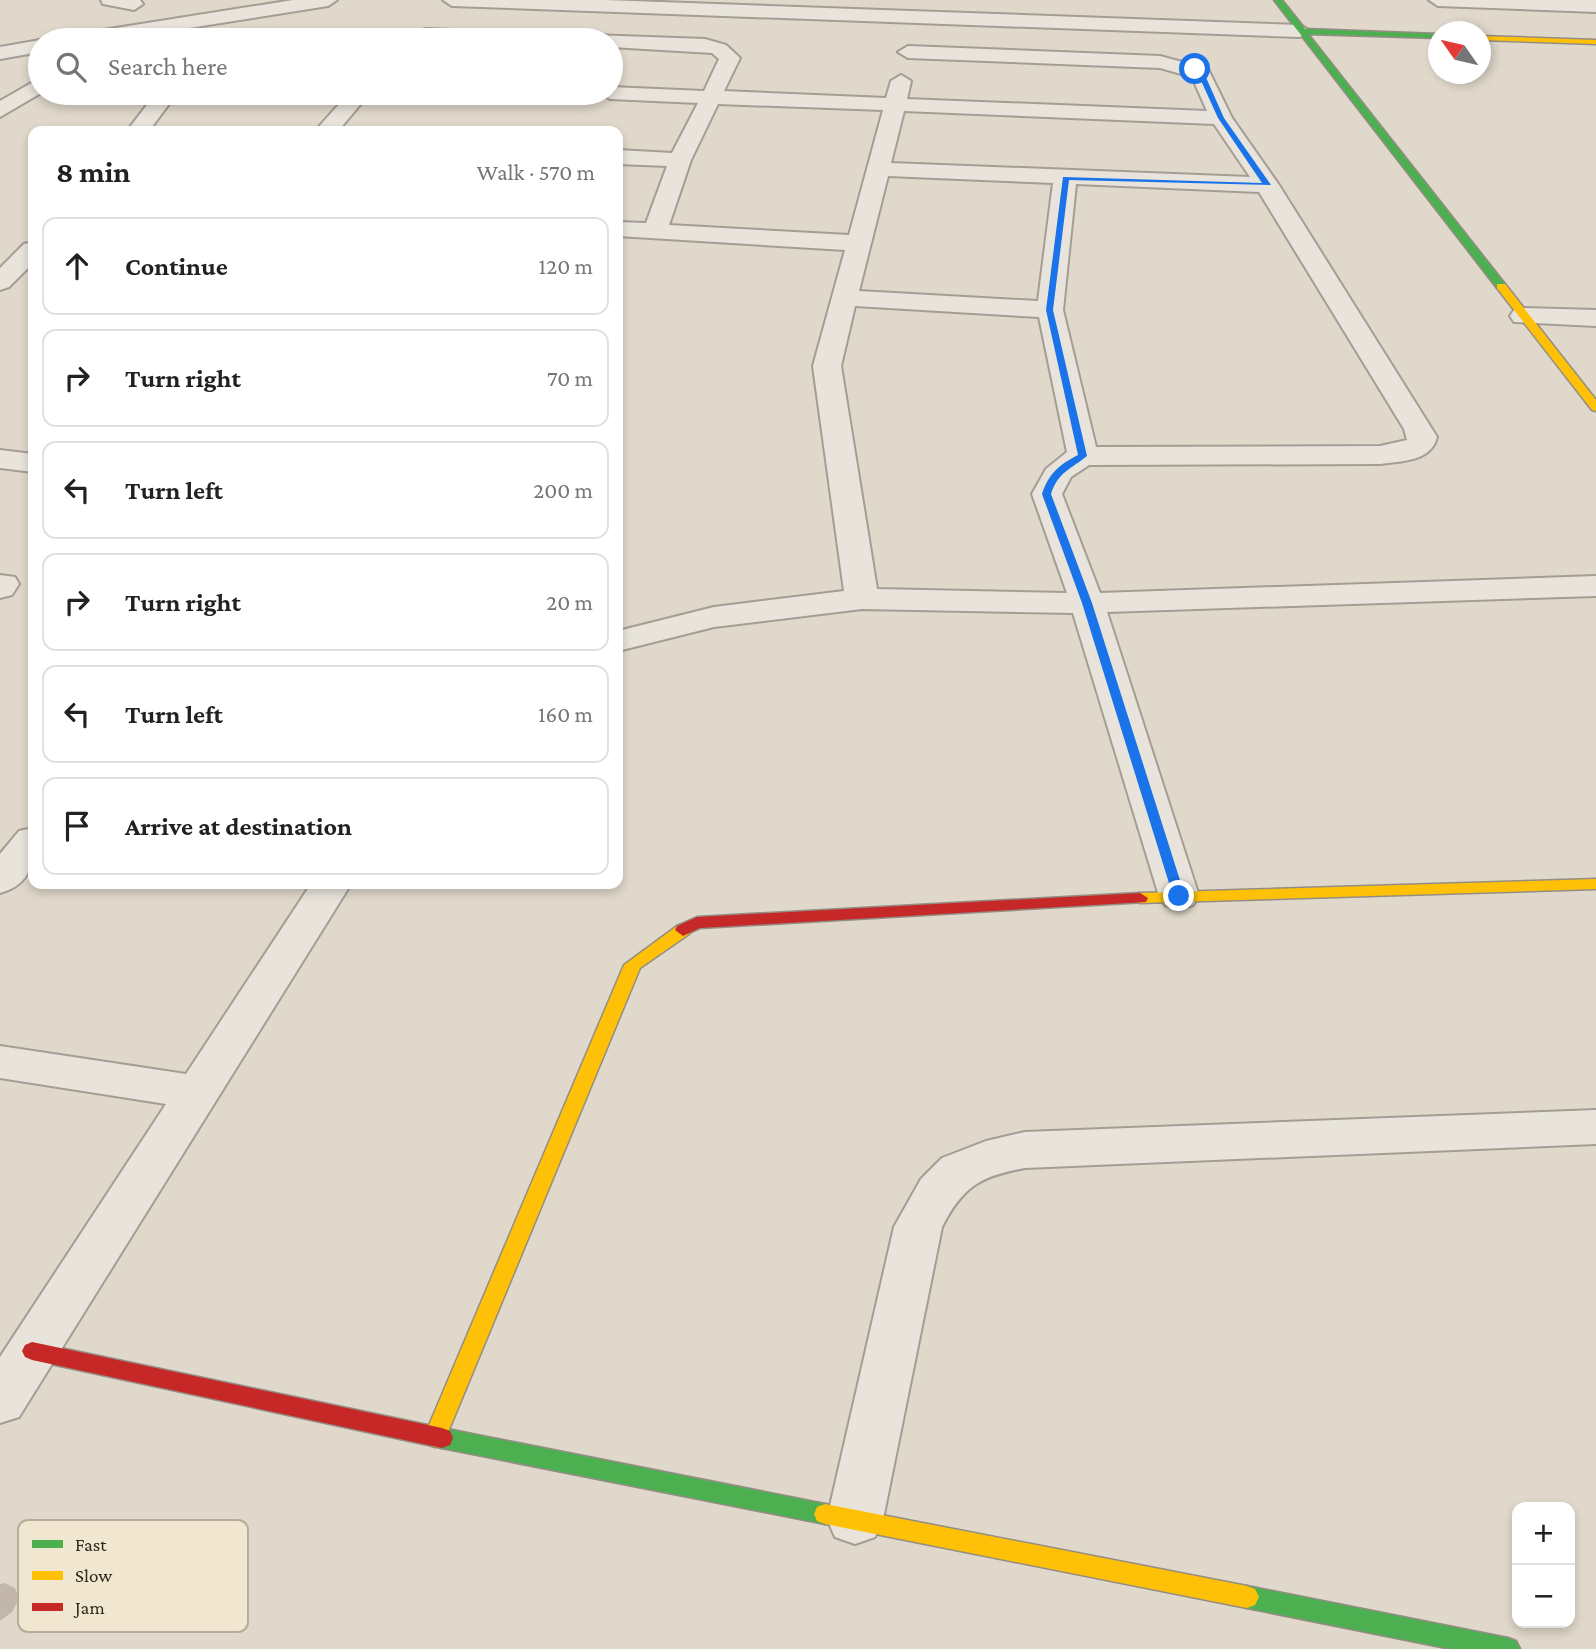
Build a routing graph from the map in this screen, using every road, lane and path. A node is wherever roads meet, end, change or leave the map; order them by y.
1 (110, 0) edge
2 (328, 0) edge
3 (453, 0) edge
4 (1278, 0) edge
5 (1438, 0) edge
6 (134, 4) dead end
7 (1596, 6) edge
8 (918, 16) junction
9 (220, 18) junction
10 (155, 28) edge
11 (212, 28) edge
12 (1300, 31) junction
13 (1428, 36) edge
14 (1491, 38) edge
15 (623, 42) edge
16 (1596, 42) edge
17 (28, 48) edge
18 (908, 52) junction
19 (0, 53) edge
20 (28, 91) edge
21 (623, 94) edge
22 (713, 97) junction
23 (158, 105) edge
24 (349, 105) edge
25 (894, 106) junction
26 (1, 108) edge
27 (1221, 118) junction
28 (142, 126) edge
29 (330, 126) edge
30 (623, 157) edge
31 (680, 160) junction
32 (878, 169) junction
33 (1065, 178) junction
34 (1267, 185) junction
35 (623, 229) edge
36 (654, 231) junction
37 (858, 243) junction
38 (28, 254) edge
39 (0, 282) edge
40 (844, 298) junction
41 (1050, 310) junction
42 (1523, 316) junction
43 (1596, 318) edge
44 (1596, 408) edge
45 (1083, 456) junction
46 (0, 459) edge
47 (28, 462) edge
48 (1596, 586) edge
49 (862, 599) junction
50 (1087, 603) junction
51 (623, 640) edge
52 (28, 846) edge
53 (0, 880) edge
54 (1596, 884) edge
55 (328, 889) edge
56 (1179, 896) junction
57 (0, 1062) edge
58 (195, 1093) junction
59 (1596, 1127) edge
60 (32, 1351) junction
61 (0, 1401) edge
62 (435, 1437) junction
63 (855, 1519) junction
64 (1507, 1649) edge

1 - 6 street
2 - 9 street
3 - 8 street
4 - 12 street
5 - 7 street
8 - 12 street
8 - 18 street
9 - 10 street
9 - 11 street
12 - 13 street
12 - 42 street
14 - 16 street
15 - 22 street
17 - 19 street
18 - 25 street
18 - 27 street
20 - 26 street
21 - 22 street
22 - 25 street
22 - 31 street
23 - 28 street
24 - 29 street
25 - 27 street
25 - 32 street
27 - 34 street
30 - 31 street
31 - 36 street
32 - 33 street
32 - 37 street
33 - 34 street
33 - 41 street
34 - 45 street
35 - 36 street
36 - 37 street
37 - 40 street
38 - 39 street
40 - 41 street
40 - 49 street
41 - 45 street
42 - 43 street
42 - 44 street
45 - 50 street
46 - 47 street
48 - 50 street
49 - 50 street
49 - 51 street
50 - 56 street
52 - 53 street
54 - 56 street
55 - 58 street
56 - 62 street
57 - 58 street
58 - 60 street
59 - 63 street
60 - 61 street
60 - 62 street
62 - 63 street
63 - 64 street

